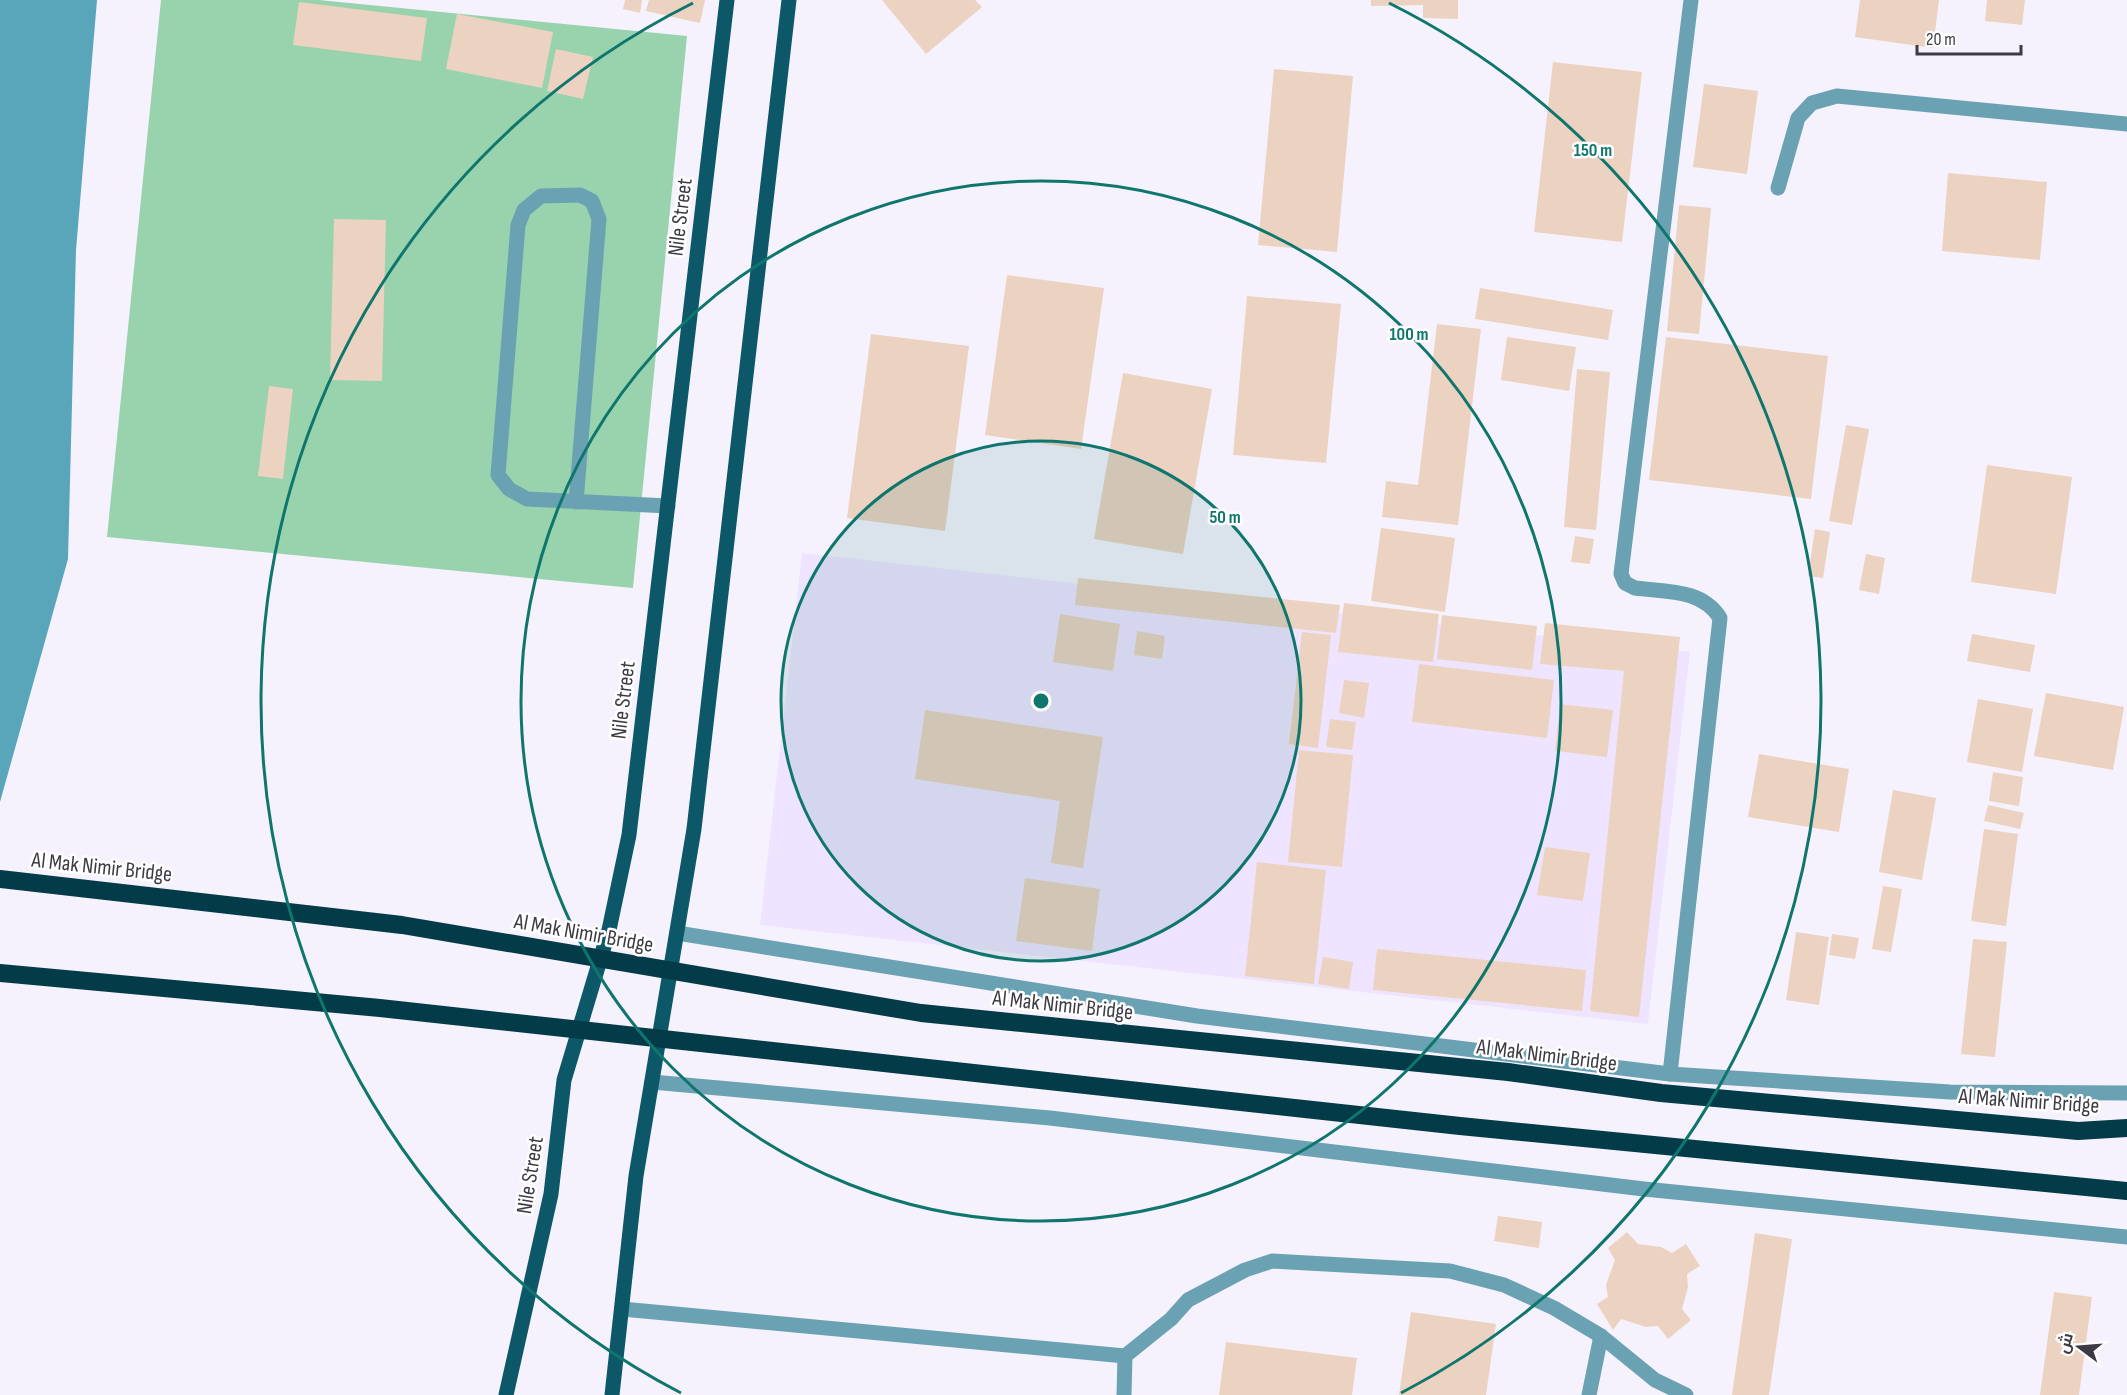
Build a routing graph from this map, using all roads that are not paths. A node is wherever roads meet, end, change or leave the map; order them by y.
1 (727, 0) edge
2 (789, 0) edge
3 (1691, 0) edge
4 (2127, 124) edge
5 (1778, 188) dead end
6 (576, 502) junction
7 (668, 506) junction
8 (0, 879) edge
9 (676, 933) junction
10 (0, 973) edge
11 (1671, 1074) junction
12 (652, 1082) junction
13 (2127, 1093) edge
14 (2127, 1128) edge
15 (2127, 1191) edge
16 (2127, 1237) edge
17 (622, 1309) junction
18 (1601, 1336) junction
19 (1125, 1356) junction
20 (506, 1395) edge
21 (612, 1395) edge
22 (1124, 1395) edge
23 (1589, 1395) edge
24 (1686, 1395) edge

1 - 7 main road, Nile Street
2 - 9 main road
3 - 11 street
4 - 5 street
6 - 6 street
6 - 7 street
7 - 20 main road, Nile Street
8 - 14 highway, Al Mak Nimir Bridge
9 - 11 street
9 - 12 main road
10 - 15 highway
11 - 13 street
12 - 16 street
12 - 17 main road
17 - 19 street
17 - 21 main road
18 - 19 street
18 - 23 street
18 - 24 street
19 - 22 street

